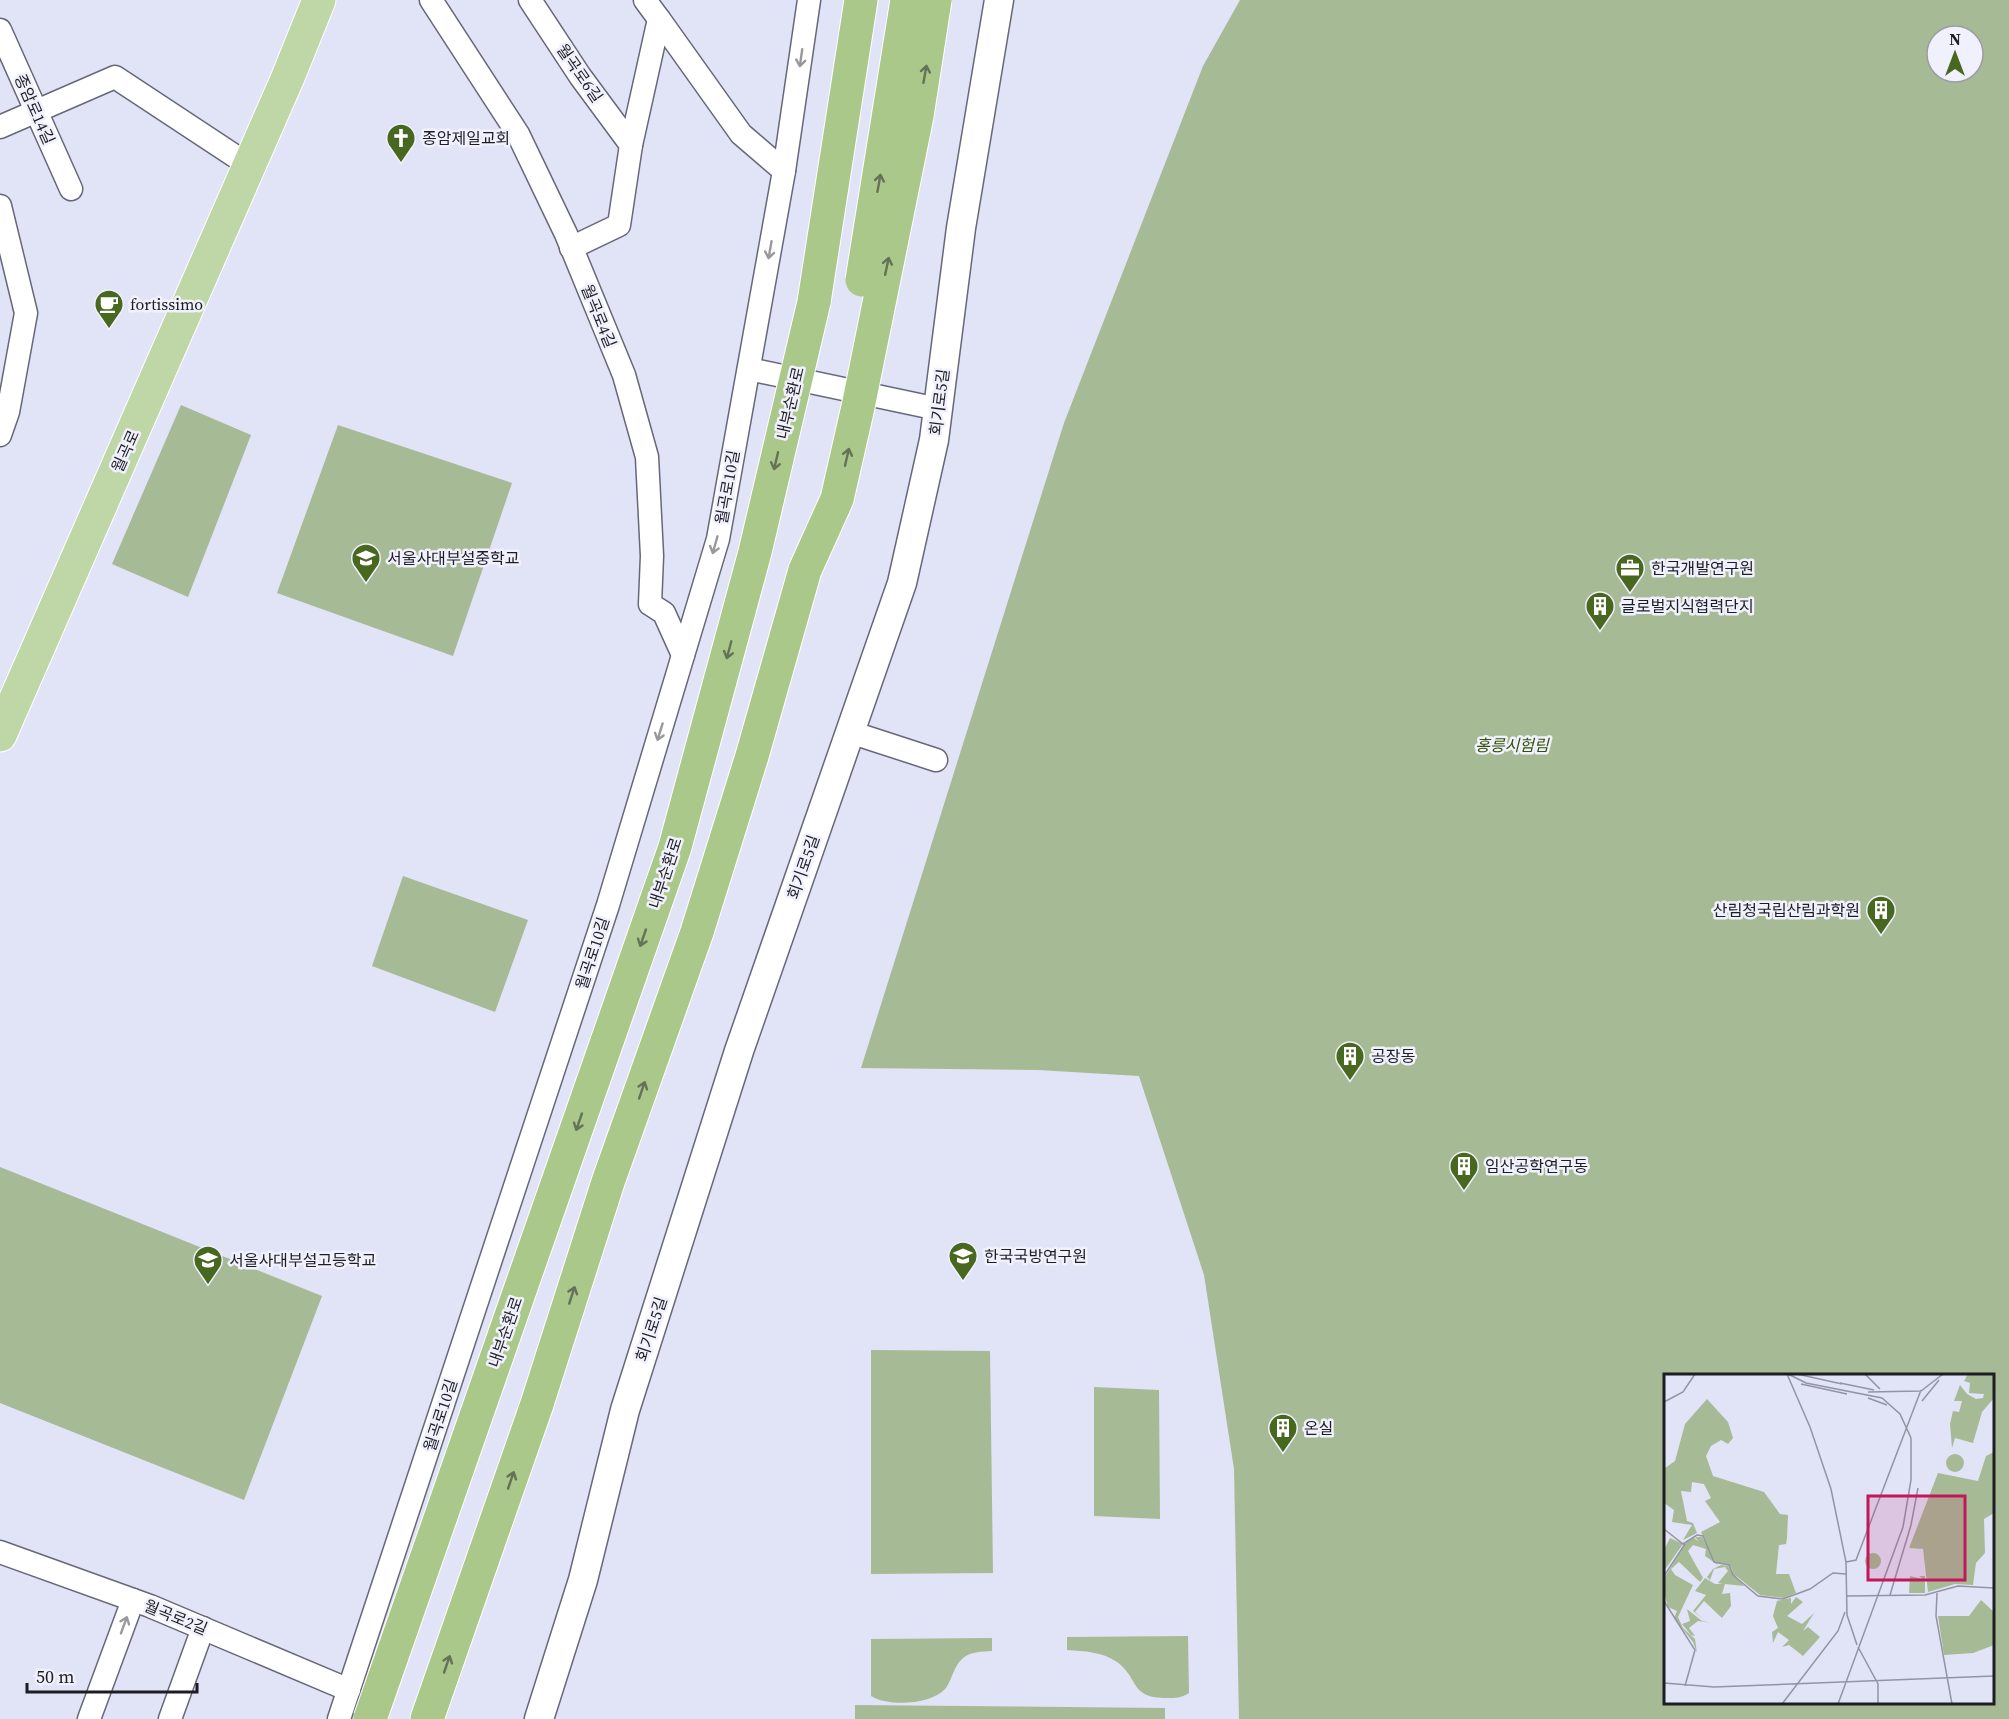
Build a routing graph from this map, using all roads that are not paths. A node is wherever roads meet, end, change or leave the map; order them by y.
1 (319, 0) edge
2 (431, 0) edge
3 (530, 0) edge
4 (645, 0) edge
5 (809, 0) edge
6 (843, 0) edge
7 (861, 0) edge
8 (907, 0) edge
9 (935, 0) edge
10 (999, 0) edge
11 (659, 19) junction
12 (0, 30) edge
13 (36, 111) junction
14 (0, 127) edge
15 (631, 145) junction
16 (250, 166) junction
17 (784, 171) junction
18 (71, 189) dead end
19 (0, 206) edge
20 (571, 248) junction
21 (814, 302) junction
22 (748, 369) junction
23 (938, 409) junction
24 (4, 413) edge
25 (0, 435) edge
26 (805, 570) junction
27 (683, 655) junction
28 (850, 732) junction
29 (0, 735) edge
30 (936, 760) dead end
31 (0, 1552) edge
32 (133, 1600) junction
33 (203, 1628) junction
34 (349, 1690) junction
35 (89, 1719) edge
36 (170, 1719) edge
37 (339, 1719) edge
38 (370, 1719) edge
39 (427, 1719) edge
40 (539, 1719) edge

1 - 16 main road, 월곡로
2 - 20 street, 월곡로4길
3 - 15 street, 월곡로6길
4 - 11 street
5 -> 17 street, 월곡로10길
6 - 21 highway
7 - 21 highway, 내부순환로
26 -> 8 highway, bridge
26 -> 9 highway, bridge
10 - 23 street, 회기로5길
11 - 15 street
11 - 17 street
12 - 13 street, 종암로14길
13 - 14 street
13 - 16 street
13 - 18 street, 종암로14길
15 - 20 street
16 - 29 main road, 월곡로
17 -> 22 street, 월곡로10길
19 - 24 street
20 - 27 street, 월곡로4길
21 -> 38 highway, 내부순환로, bridge
22 - 23 street, bridge
22 -> 27 street, 월곡로10길
23 - 28 street, 회기로5길
24 - 25 street
39 -> 26 highway
27 -> 34 street, 월곡로10길
28 - 30 street
28 - 40 street, 회기로5길
31 - 32 street, 월곡로2길
32 - 33 street, 월곡로2길
35 -> 32 street
33 - 34 street, 월곡로2길
33 - 36 street
34 - 37 street, 월곡로10길

